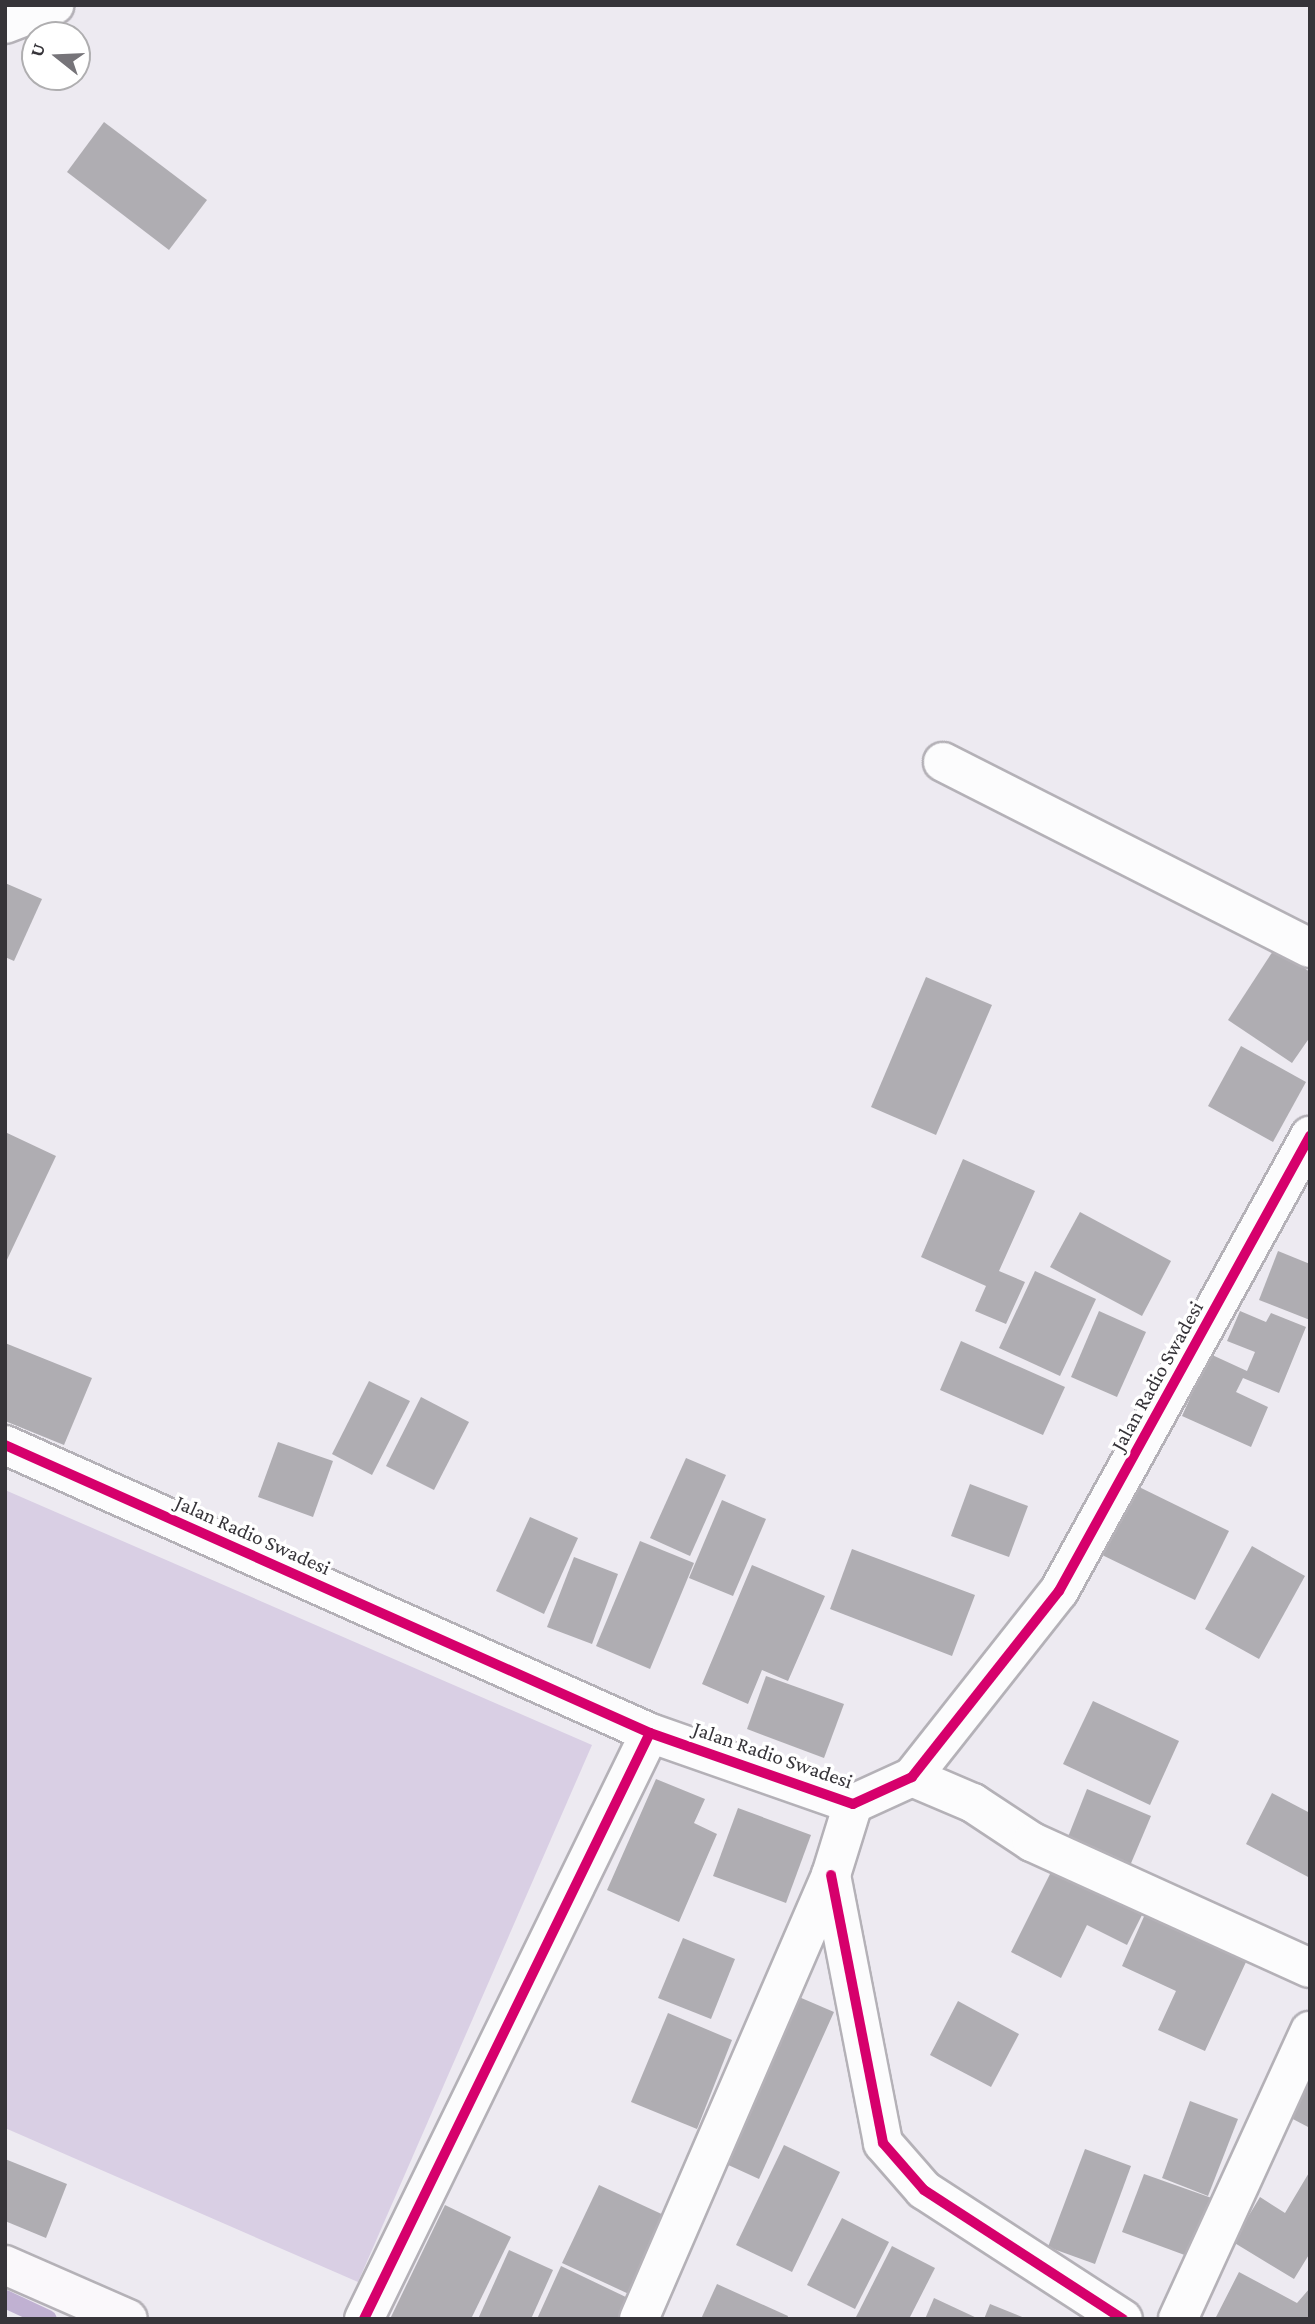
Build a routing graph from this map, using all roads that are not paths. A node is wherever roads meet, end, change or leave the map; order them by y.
1 (54, 5) edge
2 (5, 24) edge
3 (943, 762) dead end
4 (1310, 948) edge
5 (1310, 1136) edge
6 (5, 1446) edge
7 (650, 1733) junction
8 (912, 1777) junction
9 (853, 1804) junction
10 (831, 1874) junction
11 (1310, 1968) edge
12 (1310, 2031) edge
13 (5, 2264) edge
14 (128, 2319) edge
15 (364, 2319) edge
16 (639, 2319) edge
17 (1123, 2319) edge
18 (1178, 2319) edge

1 - 2 street
3 - 4 street
5 - 8 street, Jalan Radio Swadesi
6 - 7 street, Jalan Radio Swadesi
7 - 9 street, Jalan Radio Swadesi
7 - 15 street
8 - 9 street, Jalan Radio Swadesi
8 - 11 street
9 - 10 street
10 - 16 street
10 - 17 street
12 - 18 street
13 - 14 main road

